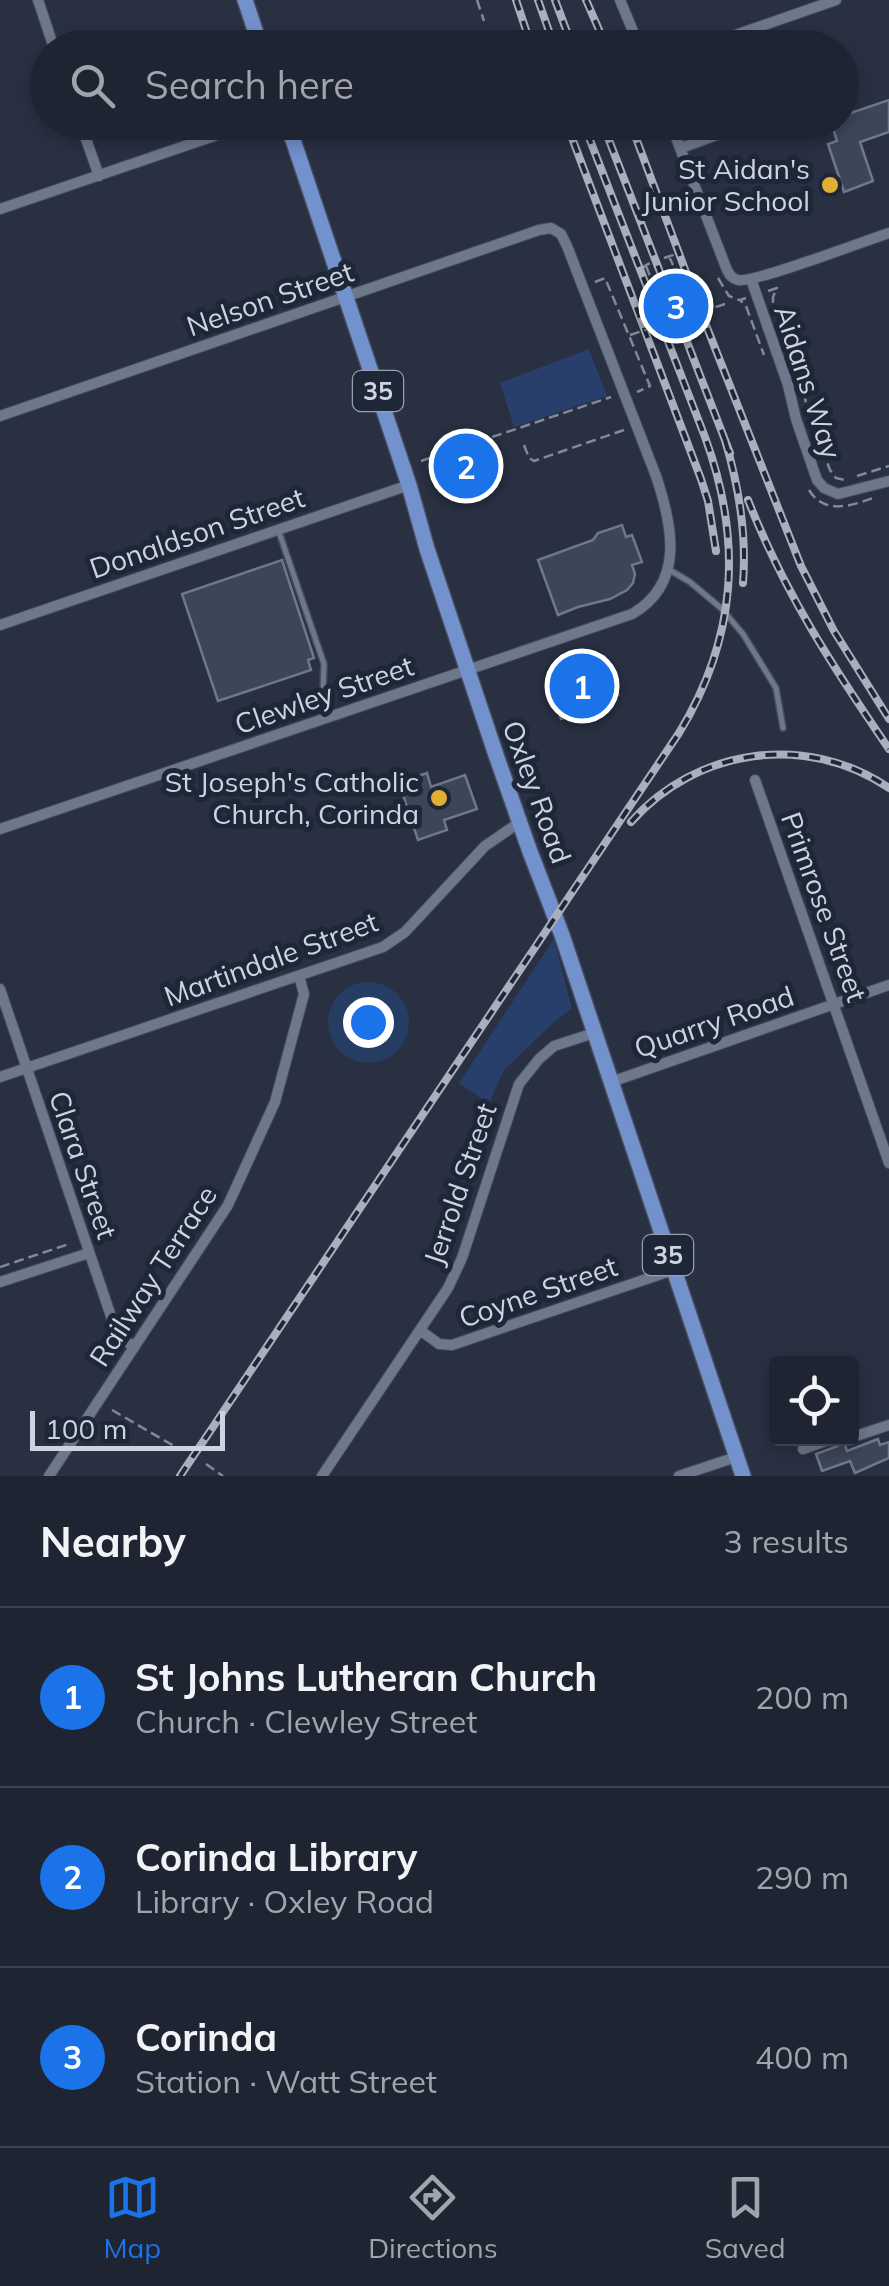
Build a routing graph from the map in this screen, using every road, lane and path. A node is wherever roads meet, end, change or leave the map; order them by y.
1 (38, 0) edge
2 (245, 0) edge
3 (477, 0) edge
4 (620, 0) edge
5 (836, 0) edge
6 (484, 21) dead end
7 (48, 30) edge
8 (255, 30) edge
9 (632, 30) edge
10 (750, 30) edge
11 (86, 140) edge
12 (202, 140) edge
13 (293, 140) edge
14 (678, 140) edge
15 (703, 140) edge
16 (681, 148) junction
17 (99, 176) junction
18 (0, 209) edge
19 (889, 233) edge
20 (676, 254) dead end
21 (652, 262) dead end
22 (751, 279) junction
23 (591, 284) dead end
24 (346, 297) junction
25 (725, 304) dead end
26 (695, 316) junction
27 (669, 324) junction
28 (630, 336) junction
29 (635, 393) dead end
30 (611, 397) dead end
31 (0, 416) edge
32 (624, 430) dead end
33 (524, 445) dead end
34 (421, 461) dead end
35 (889, 480) edge
36 (410, 484) junction
37 (278, 529) junction
38 (668, 569) junction
39 (0, 625) edge
40 (468, 670) junction
41 (332, 716) junction
42 (783, 728) dead end
43 (755, 780) dead end
44 (520, 822) junction
45 (0, 829) edge
46 (299, 976) junction
47 (889, 985) edge
48 (0, 989) edge
49 (834, 1004) junction
50 (594, 1033) junction
51 (27, 1068) junction
52 (0, 1078) edge
53 (611, 1082) junction
54 (889, 1163) edge
55 (69, 1244) dead end
56 (89, 1252) junction
57 (0, 1267) edge
58 (673, 1270) junction
59 (0, 1282) edge
60 (420, 1330) junction
61 (134, 1348) junction
62 (112, 1410) dead end
63 (889, 1424) edge
64 (859, 1435) edge
65 (811, 1446) edge
66 (802, 1449) dead end
67 (181, 1450) dead end
68 (736, 1457) junction
69 (206, 1464) dead end
70 (49, 1476) edge
71 (224, 1476) edge
72 (322, 1476) edge
73 (680, 1476) edge
74 (743, 1476) edge

1 - 7 street
2 - 8 main road
3 - 6 path
4 - 9 street
5 - 10 street
11 - 17 street
12 - 17 street
13 - 24 main road, Oxley Road / 35
14 - 16 street
15 - 16 street
16 - 22 street
17 - 18 street
19 - 22 street
20 - 26 path
21 - 27 path
22 - 35 street, Aidans Way
23 - 28 path
24 - 31 street, Nelson Street
24 - 36 main road, Oxley Road / 35
24 - 38 street, Nelson Street
25 - 26 path, bridge
26 - 27 path, bridge
27 - 28 path, bridge
28 - 29 path
30 - 34 path
32 - 33 path
36 - 37 street, Donaldson Street
36 - 40 main road, Oxley Road / 35
37 - 39 street, Donaldson Street
37 - 41 lane
38 - 40 street, Clewley Street
38 - 42 lane
40 - 41 street, Clewley Street
40 - 44 main road, Oxley Road / 35
41 - 45 street, Clewley Street
43 - 49 street, Primrose Street
44 - 46 street, Martindale Street
44 - 50 main road, Oxley Road / 35
46 - 51 street, Martindale Street
46 - 61 street, Railway Terrace
47 - 49 street, Quarry Road
48 - 51 street, Clara Street
49 - 53 street, Quarry Road
49 - 54 street, Primrose Street
50 - 53 main road, Oxley Road / 35
50 - 60 street, Jerrold Street
51 - 52 street, Martindale Street
51 - 56 street, Clara Street
53 - 58 main road, Oxley Road / 35
55 - 57 path
56 - 59 street
56 - 61 street, Clara Street
58 - 60 street, Coyne Street
58 - 68 main road, Oxley Road / 35
60 - 72 street, Jerrold Street
61 - 70 street, Railway Terrace
62 - 67 path
63 - 64 street
65 - 66 street
68 - 73 street
68 - 74 main road, Oxley Road / 35
69 - 71 path

